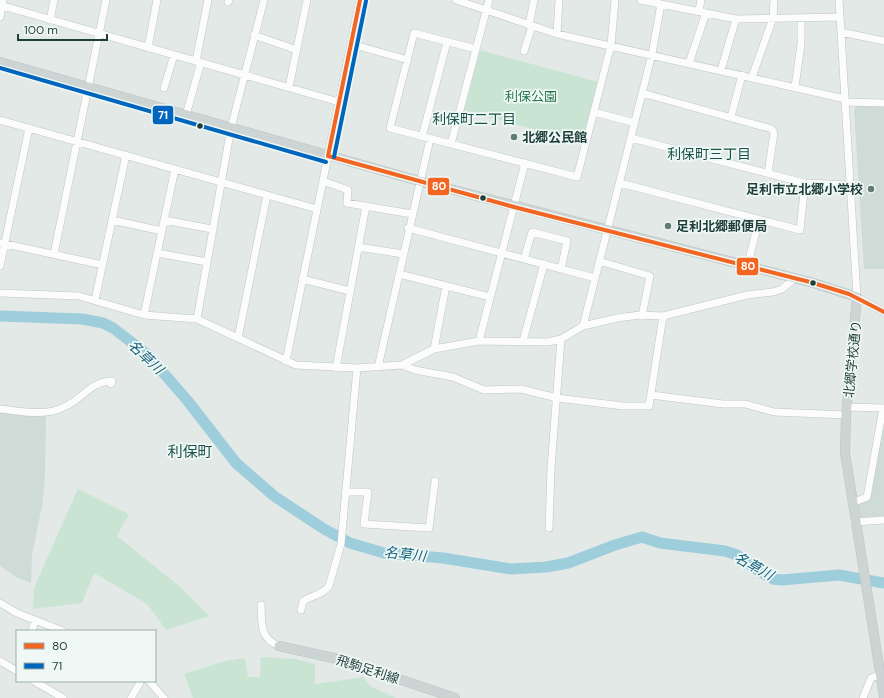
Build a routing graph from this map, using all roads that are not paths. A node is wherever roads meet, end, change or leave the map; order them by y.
1 (54, 0) edge
2 (106, 0) edge
3 (157, 0) edge
4 (208, 0) edge
5 (264, 0) edge
6 (307, 0) edge
7 (360, 0) edge
8 (456, 0) edge
9 (489, 0) edge
10 (534, 0) edge
11 (559, 0) edge
12 (615, 0) edge
13 (641, 0) edge
14 (702, 0) edge
15 (774, 0) edge
16 (839, 0) edge
17 (2, 4) edge
18 (661, 4) junction
19 (486, 11) junction
20 (702, 12) junction
21 (0, 17) edge
22 (840, 17) junction
23 (773, 18) junction
24 (801, 18) junction
25 (736, 19) junction
26 (50, 20) junction
27 (530, 25) junction
28 (841, 32) junction
29 (99, 34) junction
30 (557, 34) junction
31 (254, 35) junction
32 (884, 41) edge
33 (447, 42) junction
34 (351, 44) junction
35 (610, 45) junction
36 (148, 48) junction
37 (476, 49) junction
38 (297, 50) junction
39 (524, 51) dead end
40 (652, 54) junction
41 (174, 55) junction
42 (408, 60) junction
43 (0, 62) edge
44 (198, 62) junction
45 (689, 63) junction
46 (721, 70) junction
47 (244, 74) junction
48 (742, 75) junction
49 (752, 77) junction
50 (88, 87) junction
51 (289, 87) junction
52 (795, 87) junction
53 (164, 88) dead end
54 (642, 93) junction
55 (845, 100) junction
56 (339, 102) junction
57 (884, 103) edge
58 (594, 112) junction
59 (186, 115) junction
60 (731, 117) junction
61 (0, 120) edge
62 (635, 123) junction
63 (28, 128) junction
64 (231, 128) junction
65 (422, 137) junction
66 (631, 138) junction
67 (430, 139) junction
68 (77, 142) junction
69 (451, 144) junction
70 (126, 156) junction
71 (328, 156) junction
72 (525, 163) junction
73 (175, 169) junction
74 (768, 173) junction
75 (220, 181) junction
76 (323, 181) junction
77 (418, 182) junction
78 (620, 182) junction
79 (805, 183) junction
80 (850, 185) junction
81 (267, 195) junction
82 (366, 206) junction
83 (514, 207) junction
84 (317, 209) junction
85 (412, 214) junction
86 (112, 220) junction
87 (164, 220) junction
88 (759, 220) junction
89 (408, 228) junction
90 (212, 229) junction
91 (607, 230) junction
92 (162, 231) junction
93 (2, 244) edge
94 (358, 247) junction
95 (157, 253) junction
96 (502, 253) junction
97 (54, 254) junction
98 (403, 254) junction
99 (524, 259) junction
100 (599, 261) junction
101 (207, 262) junction
102 (544, 264) junction
103 (103, 265) junction
104 (0, 266) edge
105 (747, 267) junction
106 (561, 269) junction
107 (399, 274) junction
108 (595, 278) junction
109 (795, 278) junction
110 (302, 279) junction
111 (446, 286) junction
112 (350, 291) junction
113 (0, 293) edge
114 (490, 297) junction
115 (857, 297) junction
116 (95, 300) junction
117 (884, 312) edge
118 (144, 315) junction
119 (642, 316) junction
120 (663, 316) junction
121 (197, 319) junction
122 (583, 326) junction
123 (238, 338) junction
124 (561, 339) junction
125 (479, 341) junction
126 (523, 341) junction
127 (434, 349) junction
128 (286, 361) junction
129 (402, 365) junction
130 (336, 368) junction
131 (357, 368) junction
132 (378, 368) junction
133 (111, 384) dead end
134 (651, 395) junction
135 (557, 398) junction
136 (884, 408) edge
137 (0, 409) edge
138 (847, 411) junction
139 (435, 481) dead end
140 (345, 492) junction
141 (852, 503) junction
142 (884, 520) edge
143 (855, 522) junction
144 (549, 528) dead end
145 (0, 603) edge
146 (261, 605) dead end
147 (301, 610) dead end
148 (35, 620) junction
149 (32, 630) edge
150 (60, 630) edge
151 (278, 646) joint
152 (0, 661) edge
153 (16, 670) edge
154 (880, 675) junction
155 (36, 682) edge
156 (140, 682) edge
157 (150, 682) edge
158 (884, 697) edge
159 (63, 698) edge
160 (131, 698) edge
161 (164, 698) edge
162 (455, 698) edge
163 (863, 698) edge

1 - 26 street
2 - 29 street
3 - 36 street
4 - 44 street
5 - 31 street
6 - 38 street
7 - 34 street
8 - 19 street
9 - 19 street
10 - 27 street
11 - 30 street
12 - 35 street
13 - 18 street
14 - 20 street
15 - 23 street
16 - 22 street, 北郷学校通り
17 - 21 street
17 - 26 street
18 - 20 street
18 - 40 street
19 - 27 street
19 - 37 street
20 - 25 street
20 - 45 street
22 - 24 street
22 - 28 street, 北郷学校通り
23 - 24 street
23 - 25 street
23 - 49 street
24 - 52 street
25 - 46 street
26 - 29 street
27 - 30 street
27 - 39 street
28 - 32 street
28 - 55 street, 北郷学校通り
29 - 36 street
29 - 50 street
30 - 35 street
31 - 38 street
31 - 47 street
33 - 37 street
33 - 42 street
33 - 65 street
34 - 42 street
34 - 56 street
35 - 40 street
35 - 58 street
36 - 41 street
37 - 69 street
38 - 51 street
40 - 45 street
40 - 54 street
41 - 44 street
41 - 53 street
42 - 65 street
43 - 50 main road
44 - 47 street
44 - 59 street
45 - 46 street
46 - 48 street
47 - 51 street
47 - 64 street
48 - 49 street
48 - 60 street
49 - 52 street
50 - 59 main road
50 - 68 street
51 - 56 street
52 - 55 street
54 - 60 street
54 - 62 street
55 - 57 street
55 - 80 street, 北郷学校通り
56 - 71 street
58 - 62 street
58 - 72 street
59 - 64 main road
60 - 74 street
61 - 63 street
62 - 66 street
63 - 68 street
63 - 93 street
64 - 71 main road
64 - 75 street
65 - 67 street
66 - 74 street
66 - 78 street
67 - 69 street
67 - 77 street
68 - 70 street
68 - 97 street
69 - 72 street
70 - 73 street
70 - 86 street
71 - 76 street
71 - 77 main road
72 - 83 street
73 - 75 street
73 - 87 street
74 - 79 street
75 - 81 street
75 - 90 street
76 - 82 street
76 - 84 street
77 - 83 main road
77 - 85 street
78 - 88 street
78 - 91 street
79 - 80 street
79 - 88 street
80 - 115 street, 北郷学校通り
81 - 84 street
81 - 123 street
82 - 85 street
82 - 94 street
83 - 91 main road
83 - 96 street
84 - 110 street
85 - 89 street
86 - 92 street
86 - 103 street
87 - 90 street
87 - 92 street
88 - 105 street
89 - 96 street
89 - 98 street
90 - 101 street
91 - 100 street
91 - 105 main road
92 - 95 street
93 - 97 street
93 - 104 street
94 - 98 street
94 - 112 street
95 - 101 street
95 - 118 street
96 - 99 street
96 - 114 street
97 - 103 street
98 - 107 street
99 - 102 street
99 - 106 street
100 - 108 street
100 - 119 street
101 - 121 street
102 - 106 street
102 - 126 street
103 - 116 street
105 - 109 main road
106 - 108 street
107 - 111 street
107 - 132 street
108 - 122 street
109 - 115 main road
109 - 120 street
110 - 112 street
110 - 128 street
111 - 114 street
111 - 127 street
112 - 130 street
113 - 116 street
114 - 125 street
115 - 117 street
115 - 138 main road, 北郷学校通り
116 - 118 street
118 - 121 street
119 - 120 street
119 - 122 street
120 - 134 street
121 - 123 street
122 - 124 street
123 - 128 street
124 - 126 street
124 - 135 street
125 - 126 street
125 - 127 street
127 - 129 street
128 - 130 street
129 - 132 street
129 - 135 street
130 - 131 street
131 - 132 street
131 - 140 street
133 - 137 street
134 - 135 street
134 - 138 street
135 - 144 street
136 - 138 street
136 - 141 street
138 - 141 main road, 北郷学校通り
139 - 140 street
140 - 147 street
141 - 143 main road, 北郷学校通り
142 - 143 street
143 - 154 main road, 北郷学校通り
145 - 148 street
146 - 151 street
148 - 149 street
148 - 150 street
151 - 162 main road, 飛駒足利線
152 - 153 street
154 - 158 main road
154 - 163 street
155 - 159 street
156 - 160 street
157 - 161 street

